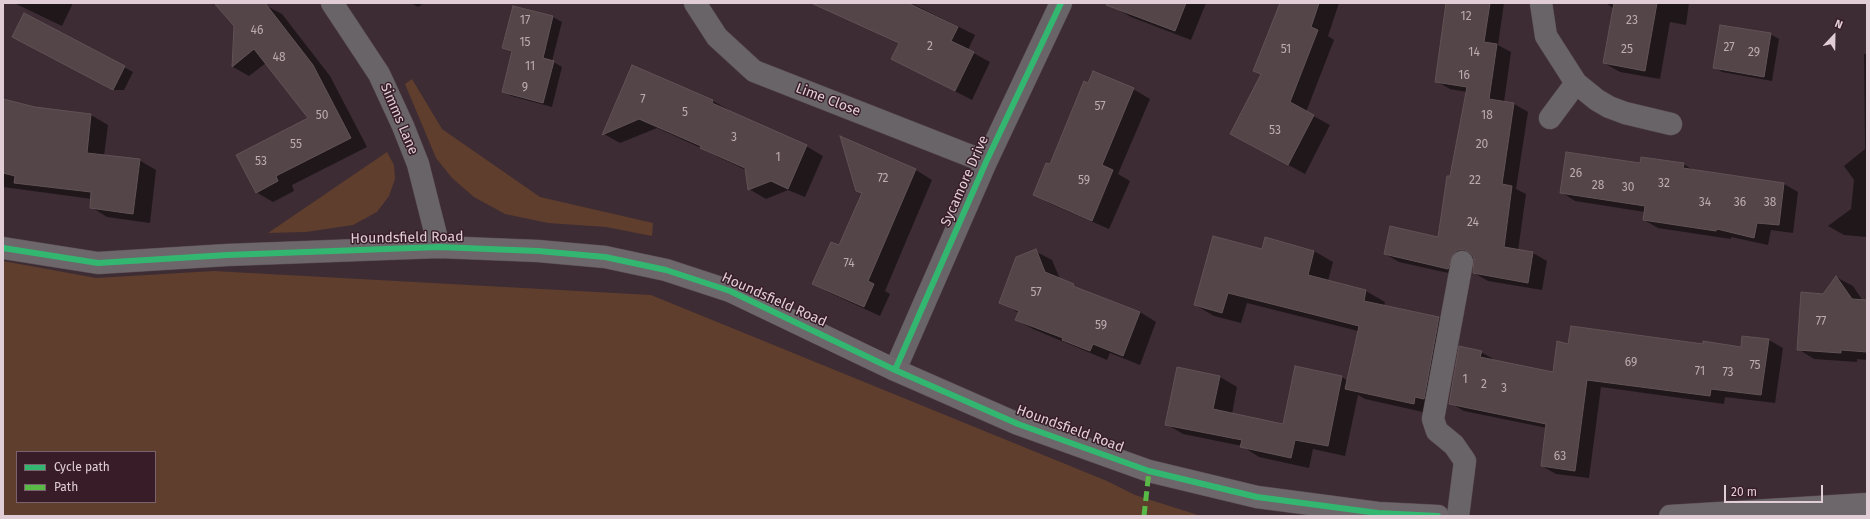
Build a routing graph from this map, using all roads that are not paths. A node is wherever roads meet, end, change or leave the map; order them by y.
1 (332, 3) edge
2 (695, 3) edge
3 (1061, 3) edge
4 (1541, 3) edge
5 (1576, 83) junction
6 (1550, 118) dead end
7 (1671, 124) dead end
8 (986, 162) junction
9 (3, 248) edge
10 (439, 248) junction
11 (1462, 262) dead end
12 (895, 370) junction
13 (1867, 504) edge
14 (1438, 516) edge
15 (1458, 516) edge
16 (1670, 516) edge

1 - 10 street, Simms Lane
2 - 8 street, Lime Close
3 - 8 street, Sycamore Drive
4 - 5 street
5 - 6 street
5 - 7 street
8 - 12 street, Sycamore Drive
9 - 10 street, Houndsfield Road
10 - 12 street, Houndsfield Road
11 - 15 street
12 - 14 street, Houndsfield Road
13 - 16 street

